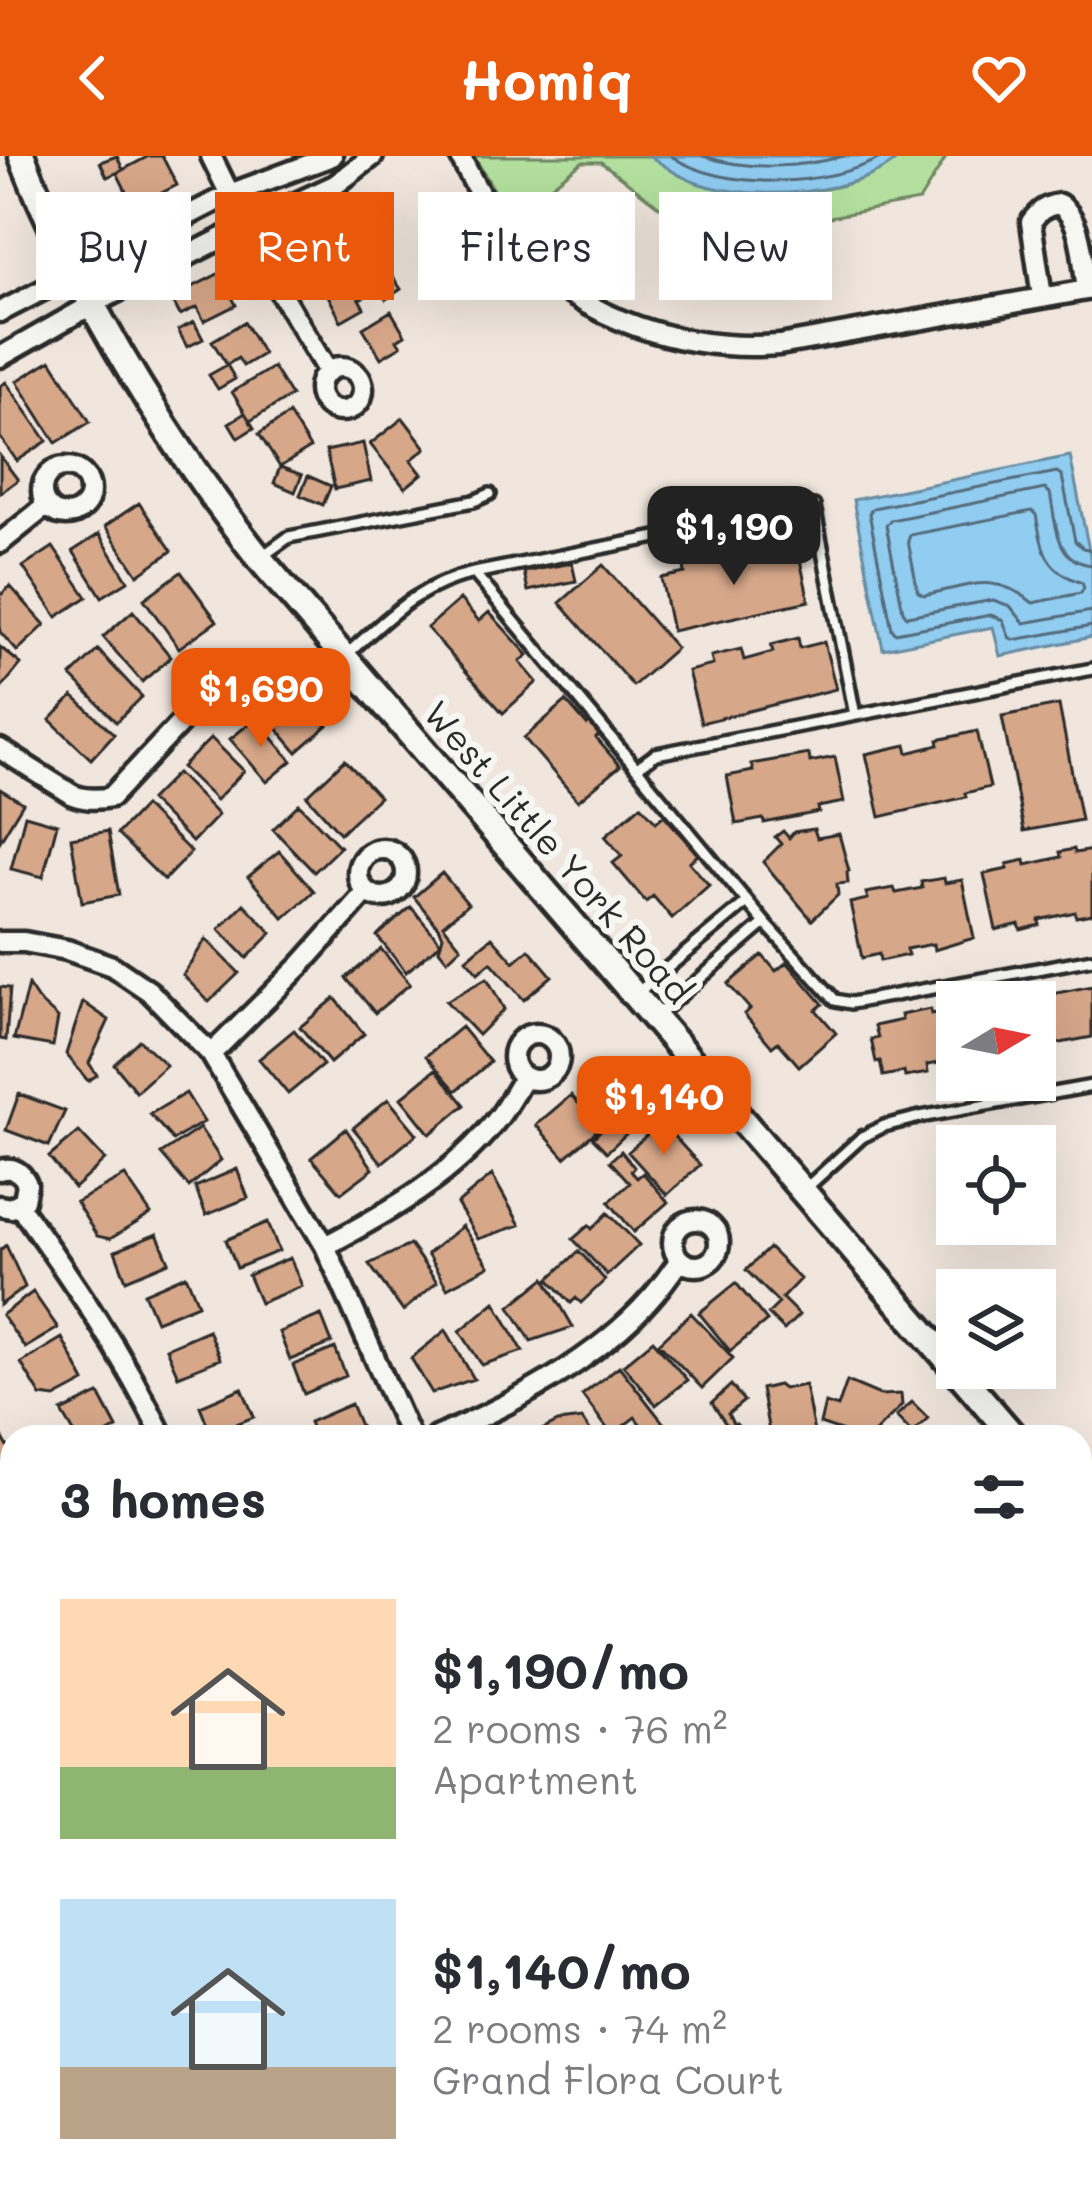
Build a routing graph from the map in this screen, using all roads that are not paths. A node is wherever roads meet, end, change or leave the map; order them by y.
1 (22, 156) edge
2 (211, 156) edge
3 (332, 156) edge
4 (373, 156) edge
5 (460, 156) edge
6 (38, 192) edge
7 (229, 192) edge
8 (235, 192) edge
9 (318, 192) edge
10 (215, 242) edge
11 (1090, 289) edge
12 (36, 294) edge
13 (1042, 297) junction
14 (90, 300) edge
15 (285, 300) edge
16 (92, 304) junction
17 (0, 312) edge
18 (2, 352) edge
19 (328, 372) dead end
20 (490, 494) dead end
21 (46, 506) dead end
22 (0, 543) edge
23 (259, 558) junction
24 (474, 573) junction
25 (344, 656) junction
26 (1092, 670) edge
27 (198, 704) dead end
28 (855, 715) junction
29 (0, 749) edge
30 (637, 768) junction
31 (366, 892) dead end
32 (748, 902) junction
33 (765, 923) junction
34 (0, 942) edge
35 (1092, 959) edge
36 (635, 995) junction
37 (654, 1018) junction
38 (212, 1054) junction
39 (524, 1077) dead end
40 (1092, 1086) edge
41 (0, 1170) edge
42 (803, 1191) junction
43 (9, 1205) edge
44 (325, 1246) junction
45 (680, 1260) dead end
46 (158, 1425) edge
47 (405, 1425) edge
48 (461, 1425) edge
49 (1004, 1425) edge

1 - 6 main road, West Little York Road
2 - 7 street
3 - 8 street
4 - 9 street
5 - 13 street
10 - 16 street
11 - 13 street
11 - 13 street
12 - 17 street
14 - 16 main road, West Little York Road
15 - 19 street
16 - 18 street
16 - 23 main road, West Little York Road
20 - 23 lane
21 - 22 street
23 - 25 main road, West Little York Road
24 - 25 lane
24 - 28 lane
24 - 30 lane
25 - 36 main road, West Little York Road
26 - 28 lane
27 - 29 street
28 - 30 lane
30 - 32 lane
31 - 38 street
32 - 33 lane
32 - 36 lane
33 - 35 lane
33 - 37 lane
34 - 38 street
36 - 37 main road, West Little York Road
37 - 42 main road, West Little York Road
38 - 44 street
39 - 44 street
40 - 42 lane
41 - 43 street
42 - 49 main road, West Little York Road
43 - 46 street
44 - 47 street
45 - 48 street

